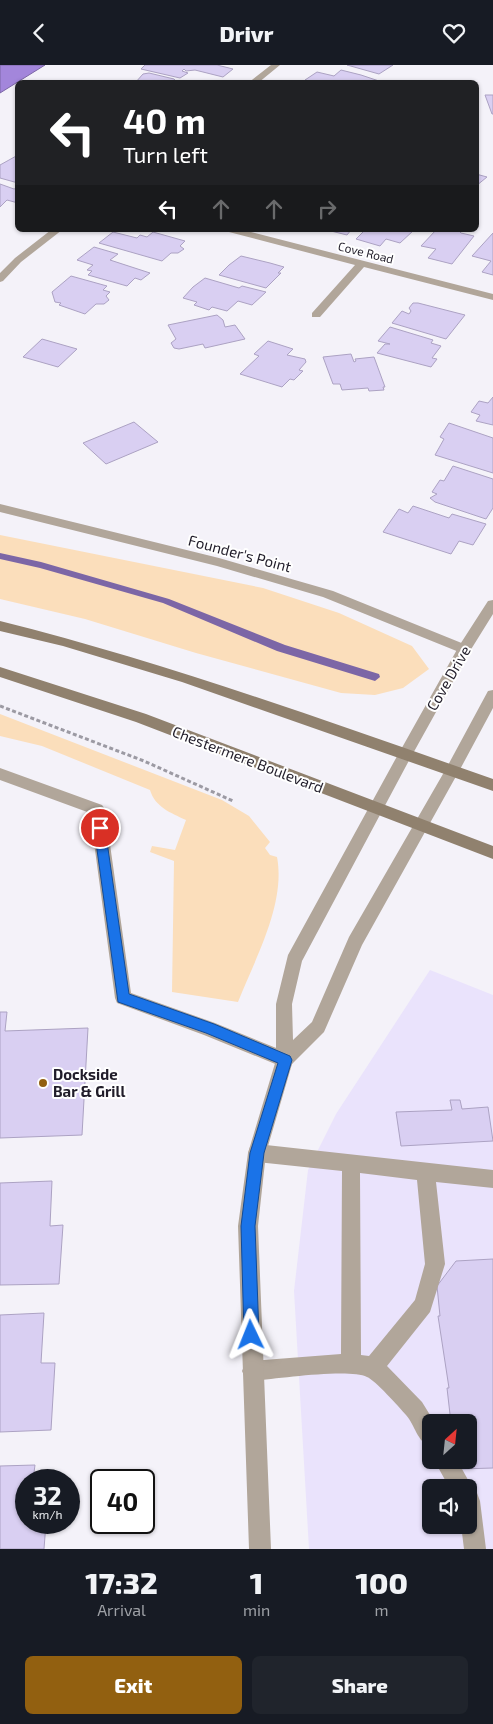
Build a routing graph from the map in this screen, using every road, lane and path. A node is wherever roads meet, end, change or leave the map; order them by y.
1 (276, 65) edge
2 (256, 80) edge
3 (54, 232) edge
4 (240, 232) edge
5 (362, 263) junction
6 (0, 279) edge
7 (493, 297) edge
8 (316, 315) dead end
9 (0, 509) edge
10 (493, 604) edge
11 (0, 626) edge
12 (464, 649) junction
13 (0, 673) edge
14 (493, 695) edge
15 (0, 706) edge
16 (406, 753) junction
17 (452, 771) junction
18 (0, 774) edge
19 (493, 785) edge
20 (233, 801) dead end
21 (375, 807) junction
22 (421, 825) junction
23 (493, 853) edge
24 (285, 1060) junction
25 (257, 1153) junction
26 (351, 1162) junction
27 (426, 1171) junction
28 (493, 1179) edge
29 (351, 1364) junction
30 (373, 1367) junction
31 (252, 1371) junction
32 (422, 1421) edge
33 (473, 1534) edge
34 (260, 1549) edge
35 (475, 1549) edge

1 - 2 street
3 - 6 street
4 - 5 street, Cove Road
5 - 7 street, Cove Road
5 - 8 street
9 - 12 street, Founder's Point
10 - 12 street, Cove Drive
11 - 16 main road
12 - 16 street, Cove Drive
13 - 21 main road, Chestermere Boulevard
14 - 17 street
15 - 20 path
16 - 17 main road
16 - 21 street, Cove Drive
17 - 19 main road
17 - 22 street
18 - 24 street
21 - 22 main road, Chestermere Boulevard
21 - 24 street, Cove Drive
22 - 23 main road, Chestermere Boulevard
22 - 24 street
24 - 25 street
25 - 26 street
25 - 31 street
26 - 27 street
26 - 29 street
27 - 28 street
27 - 30 street
29 - 30 street
29 - 31 street
30 - 32 street
31 - 34 street
33 - 35 street

